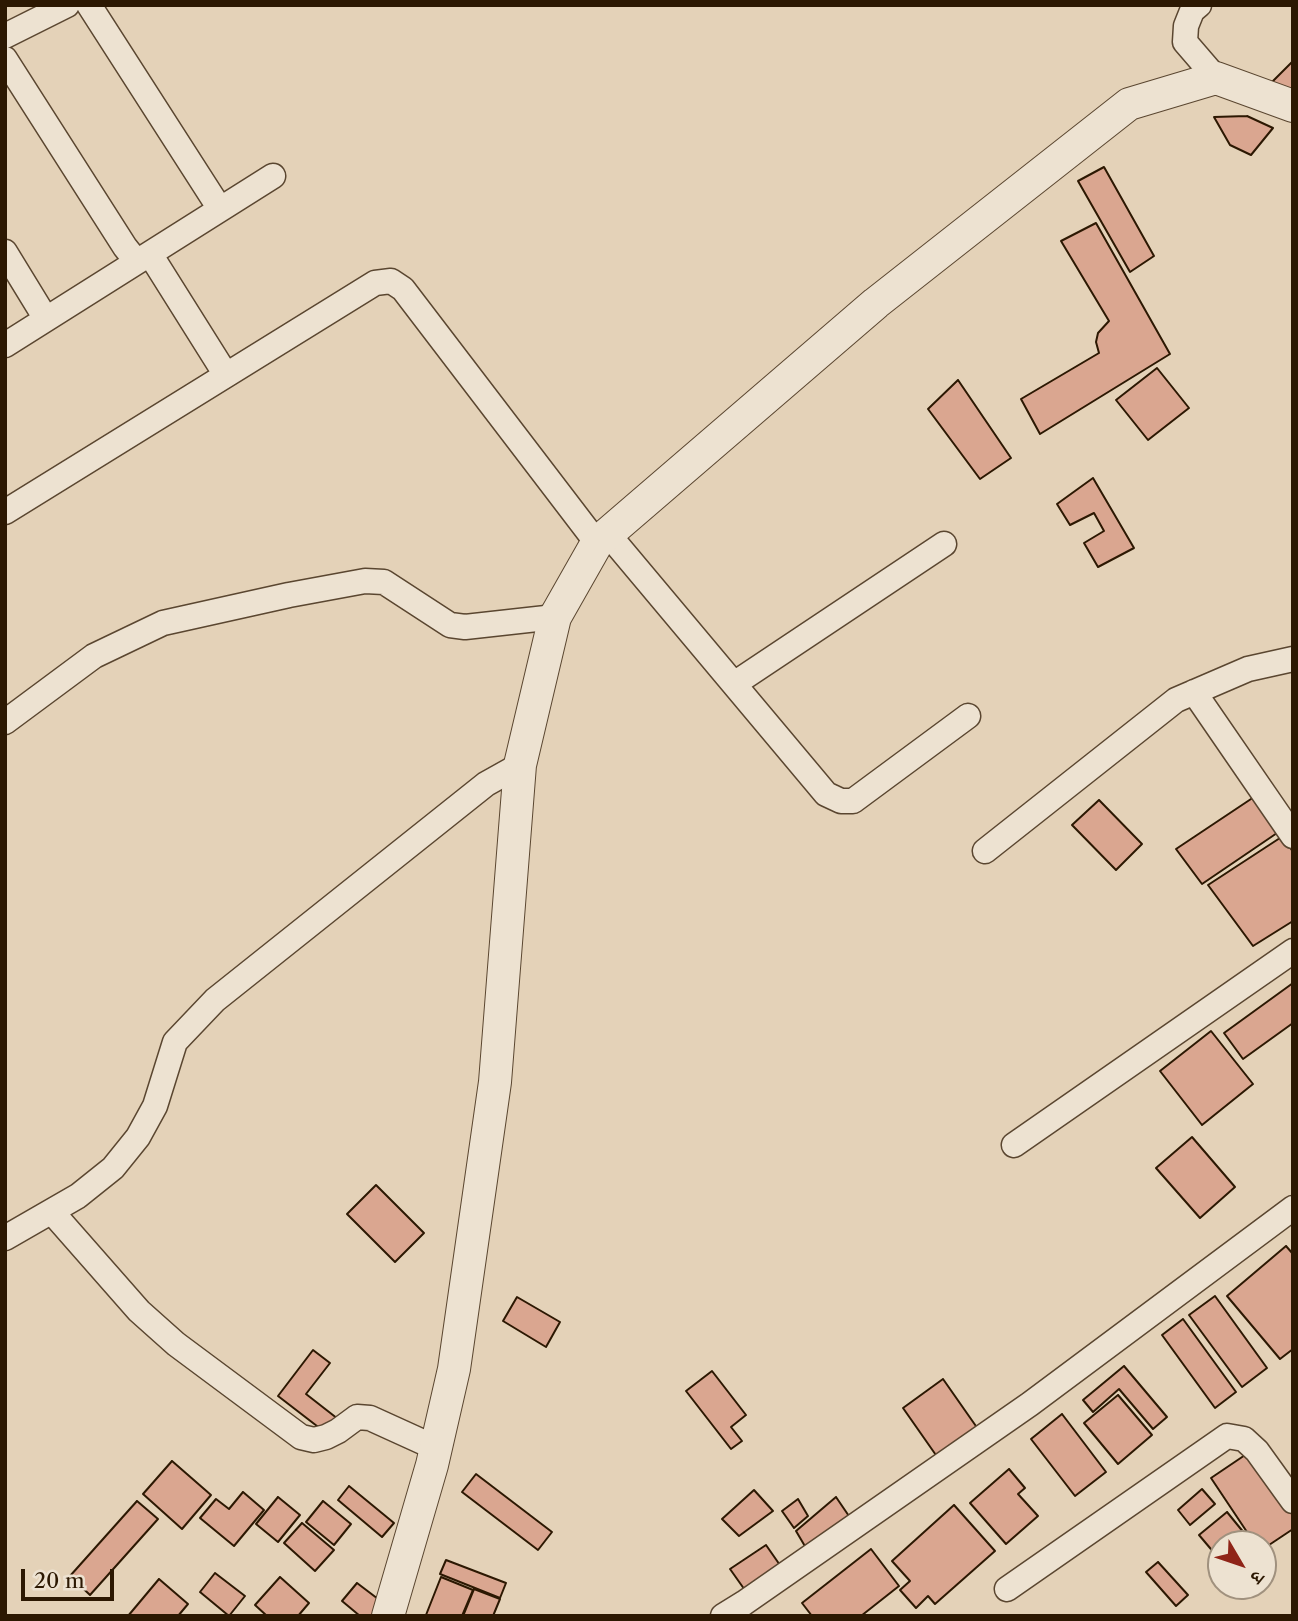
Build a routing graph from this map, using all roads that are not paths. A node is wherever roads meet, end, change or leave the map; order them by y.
1 (68, 5) edge
2 (89, 5) edge
3 (1199, 5) edge
4 (5, 36) edge
5 (5, 59) edge
6 (1216, 78) junction
7 (1293, 106) edge
8 (273, 176) dead end
9 (220, 209) junction
10 (5, 252) edge
11 (143, 258) junction
12 (46, 319) junction
13 (5, 345) edge
14 (226, 375) junction
15 (5, 512) edge
16 (602, 538) junction
17 (944, 544) dead end
18 (555, 617) junction
19 (1293, 659) edge
20 (734, 684) junction
21 (1194, 692) junction
22 (968, 716) dead end
23 (5, 722) edge
24 (520, 765) junction
25 (1293, 836) edge
26 (985, 852) dead end
27 (1293, 951) edge
28 (1014, 1145) dead end
29 (1293, 1208) edge
30 (52, 1212) junction
31 (5, 1238) edge
32 (436, 1448) junction
33 (1293, 1501) edge
34 (1007, 1589) dead end
35 (388, 1616) edge
36 (723, 1616) edge

1 - 4 street
2 - 9 street
3 - 6 street
5 - 11 street
6 - 7 street
6 - 16 street
8 - 9 street
9 - 11 street
10 - 12 street
11 - 12 street
11 - 14 street
12 - 13 street
14 - 15 street
14 - 16 street
16 - 18 street
16 - 20 street
17 - 20 street
18 - 23 street
18 - 24 street
19 - 21 street
20 - 22 street
21 - 25 street
21 - 26 street
24 - 30 street
24 - 32 street
27 - 28 street
29 - 36 street
30 - 31 street
30 - 32 street
32 - 35 street
33 - 34 street

